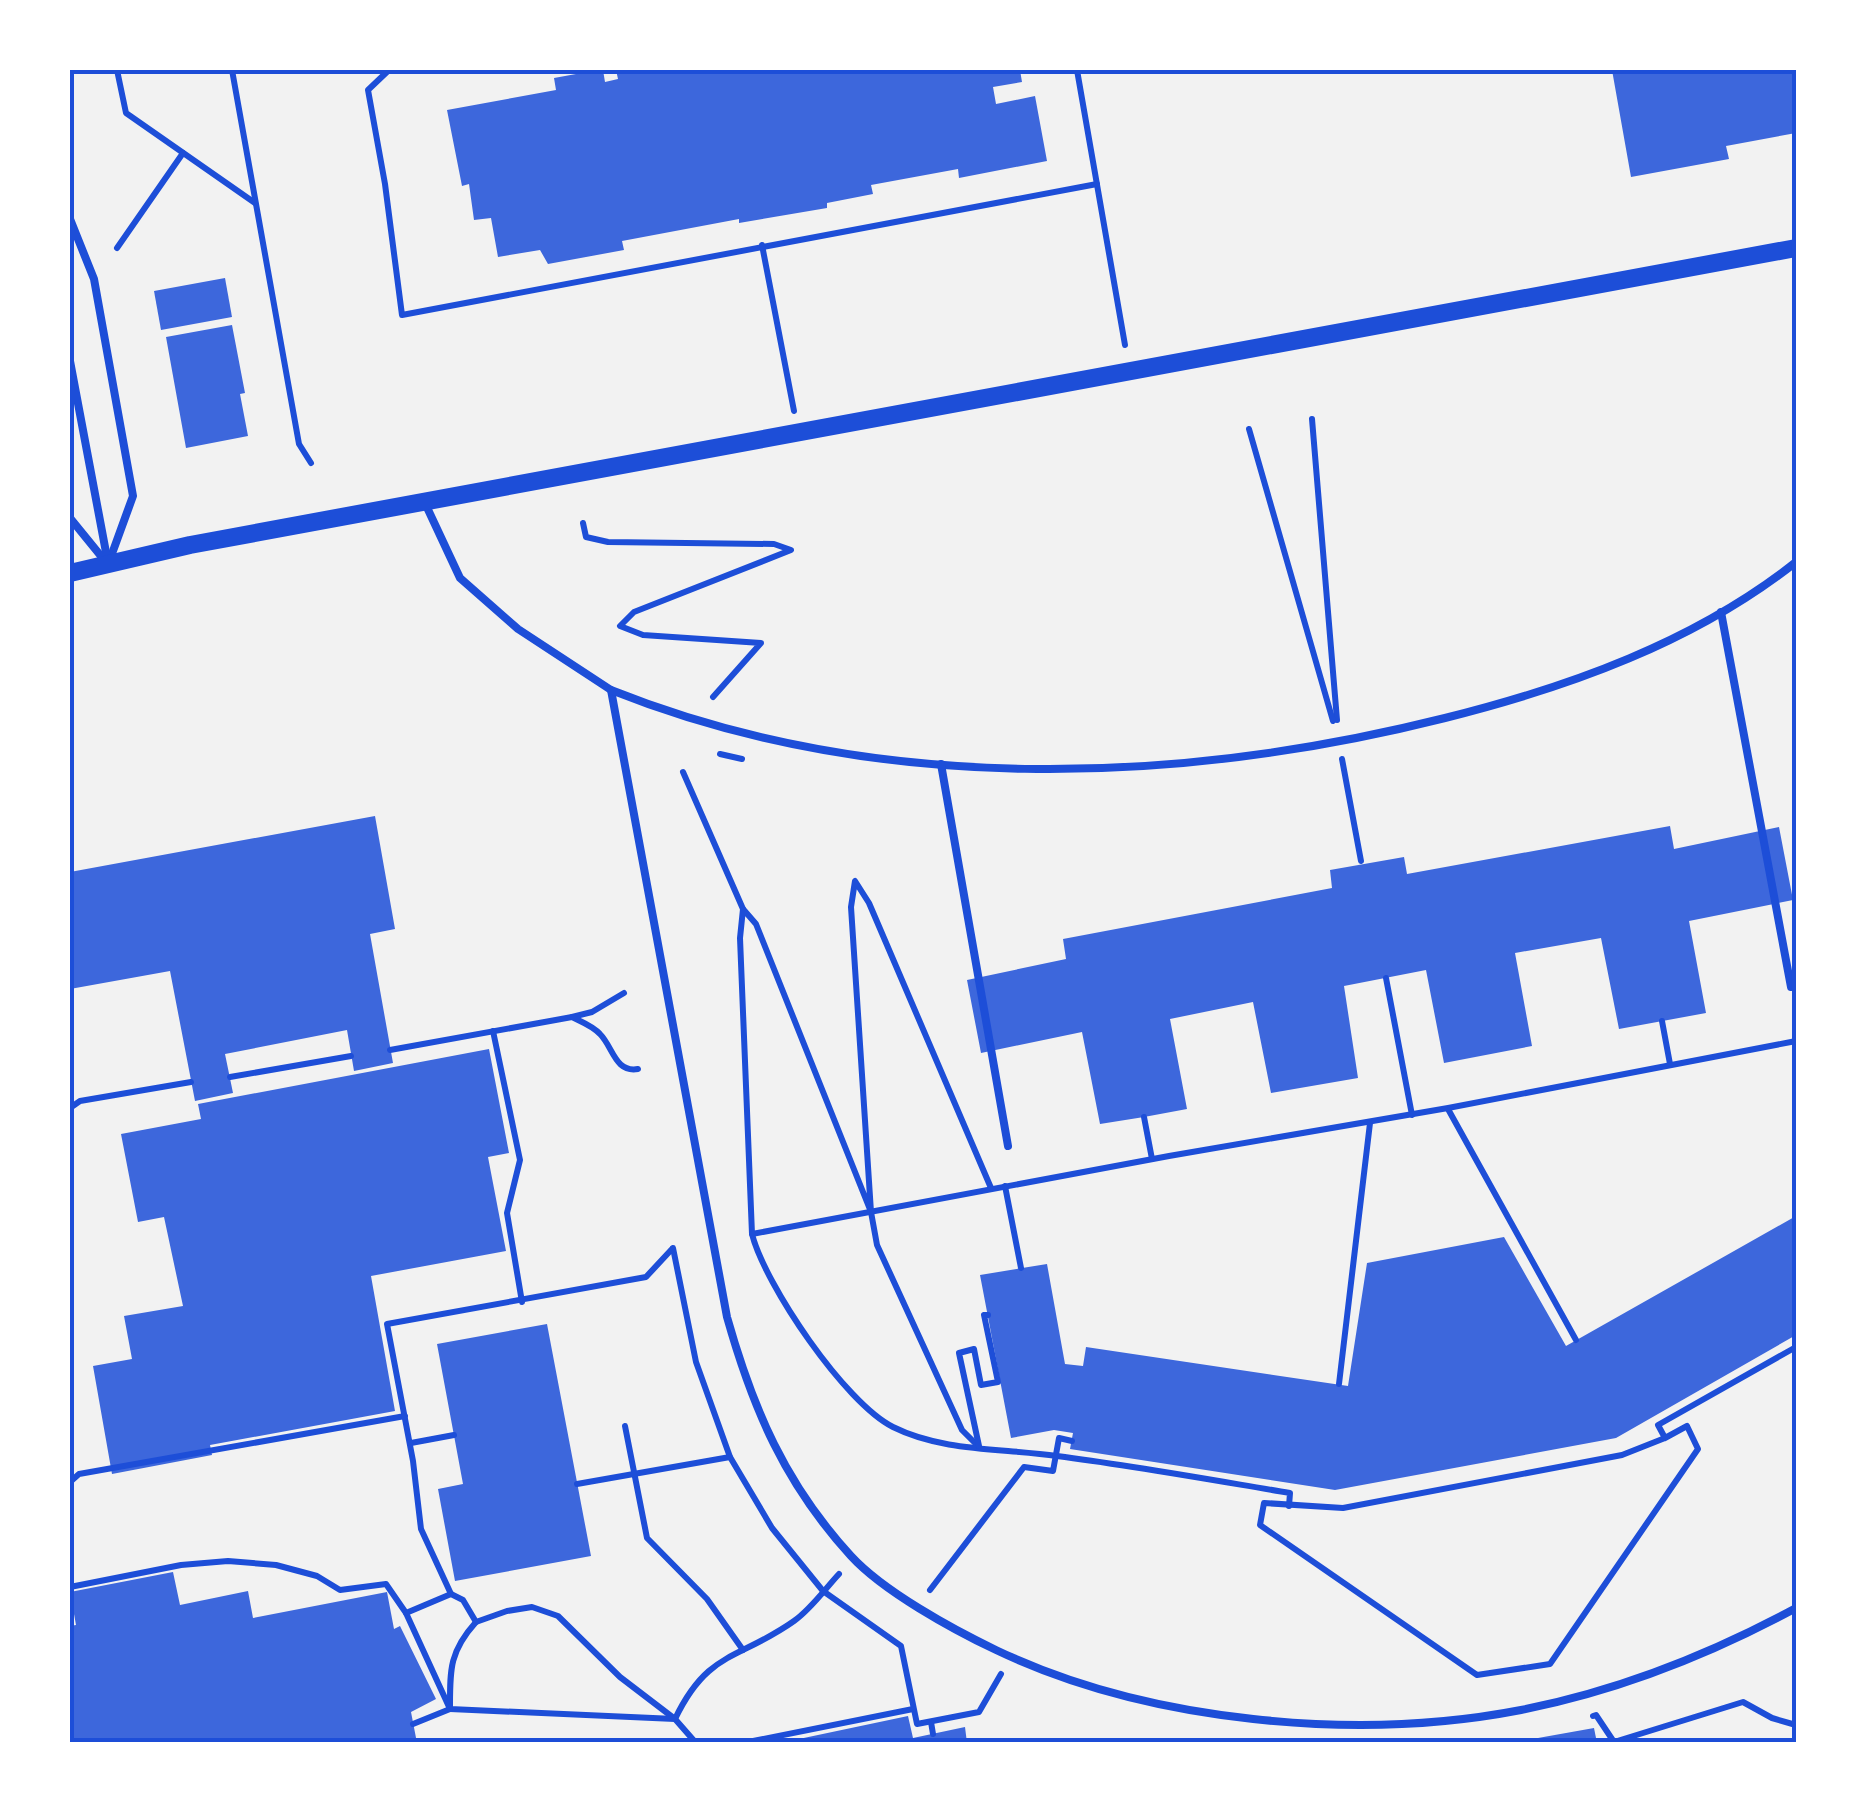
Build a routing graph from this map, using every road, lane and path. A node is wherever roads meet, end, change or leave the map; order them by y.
1 (118, 70) edge
2 (232, 70) edge
3 (389, 70) edge
4 (1077, 70) edge
5 (183, 153) junction
6 (1097, 184) junction
7 (256, 204) junction
8 (70, 220) edge
9 (762, 245) junction
10 (117, 248) dead end
11 (1796, 248) edge
12 (70, 361) edge
13 (1129, 371) junction
14 (1312, 419) dead end
15 (1250, 429) dead end
16 (798, 432) junction
17 (311, 463) dead end
18 (424, 501) junction
19 (70, 518) edge
20 (583, 523) dead end
21 (1796, 562) edge
22 (108, 564) junction
23 (70, 573) edge
24 (1721, 612) junction
25 (611, 690) junction
26 (714, 697) dead end
27 (1339, 742) junction
28 (720, 754) dead end
29 (742, 759) dead end
30 (940, 764) junction
31 (683, 772) dead end
32 (1347, 783) dead end
33 (1361, 861) dead end
34 (743, 909) junction
35 (1386, 978) dead end
36 (1791, 987) dead end
37 (624, 993) dead end
38 (572, 1017) junction
39 (1662, 1021) dead end
40 (493, 1031) junction
41 (1796, 1040) edge
42 (390, 1050) dead end
43 (351, 1056) dead end
44 (1670, 1064) junction
45 (638, 1069) dead end
46 (230, 1076) dead end
47 (191, 1082) dead end
48 (70, 1108) edge
49 (1448, 1108) junction
50 (1412, 1115) junction
51 (1144, 1117) dead end
52 (1370, 1122) junction
53 (1008, 1146) dead end
54 (1152, 1159) junction
55 (1005, 1186) junction
56 (991, 1188) junction
57 (871, 1212) junction
58 (752, 1234) junction
59 (1021, 1268) dead end
60 (522, 1302) junction
61 (988, 1315) dead end
62 (1576, 1340) dead end
63 (1796, 1347) edge
64 (1339, 1384) dead end
65 (405, 1416) junction
66 (625, 1426) dead end
67 (454, 1435) dead end
68 (1664, 1438) junction
69 (1072, 1440) dead end
70 (410, 1443) junction
71 (979, 1447) junction
72 (730, 1456) junction
73 (1056, 1456) junction
74 (70, 1482) edge
75 (577, 1484) dead end
76 (1288, 1506) junction
77 (70, 1587) edge
78 (930, 1590) dead end
79 (823, 1591) junction
80 (451, 1594) junction
81 (1796, 1608) edge
82 (406, 1613) junction
83 (476, 1622) junction
84 (742, 1650) junction
85 (1008, 1656) junction
86 (1512, 1672) junction
87 (1515, 1686) dead end
88 (913, 1708) junction
89 (450, 1709) junction
90 (675, 1719) junction
91 (1577, 1719) dead end
92 (931, 1722) junction
93 (414, 1724) dead end
94 (1796, 1725) edge
95 (933, 1734) dead end
96 (696, 1743) edge
97 (743, 1743) edge

1 - 5 path
2 - 7 path
3 - 9 path
4 - 6 path
5 - 7 path
5 - 10 path
6 - 9 path
6 - 13 path
7 - 17 path
8 - 22 lane
9 - 16 path
11 - 13 street
12 - 22 lane
13 - 16 street
14 - 27 path
15 - 27 path
16 - 18 street
18 - 22 street
18 - 25 lane
19 - 22 lane
20 - 26 path
21 - 24 lane
22 - 23 street
24 - 27 lane
24 - 36 lane
25 - 30 lane
25 - 85 lane
27 - 30 lane
28 - 29 path
30 - 53 lane
31 - 34 path
32 - 33 path
34 - 57 path
34 - 58 path
35 - 50 path
37 - 38 path
38 - 40 path
38 - 45 path
39 - 44 path
40 - 42 path
40 - 60 path
41 - 44 path
43 - 46 path
44 - 49 path
47 - 48 path
49 - 50 path
49 - 62 path
50 - 52 path
51 - 54 path
52 - 54 path
52 - 64 path
54 - 55 path
55 - 56 path
55 - 59 path
56 - 57 path
56 - 57 path
57 - 58 path
57 - 71 path
58 - 71 path
60 - 65 path
60 - 72 path
61 - 71 path
63 - 68 path
65 - 70 path
65 - 74 path
66 - 84 path
67 - 70 path
68 - 76 path
68 - 86 path
69 - 73 path
70 - 80 path
71 - 73 path
72 - 75 path
72 - 79 path
73 - 76 path
73 - 78 path
76 - 86 path
77 - 82 path
79 - 84 path
79 - 88 path
80 - 82 path
80 - 83 path
81 - 85 lane
82 - 89 path
83 - 89 path
83 - 90 path
84 - 90 path
85 - 92 path
86 - 87 path
88 - 92 path
88 - 97 path
89 - 90 path
89 - 93 path
90 - 96 path
91 - 94 path
92 - 95 path

